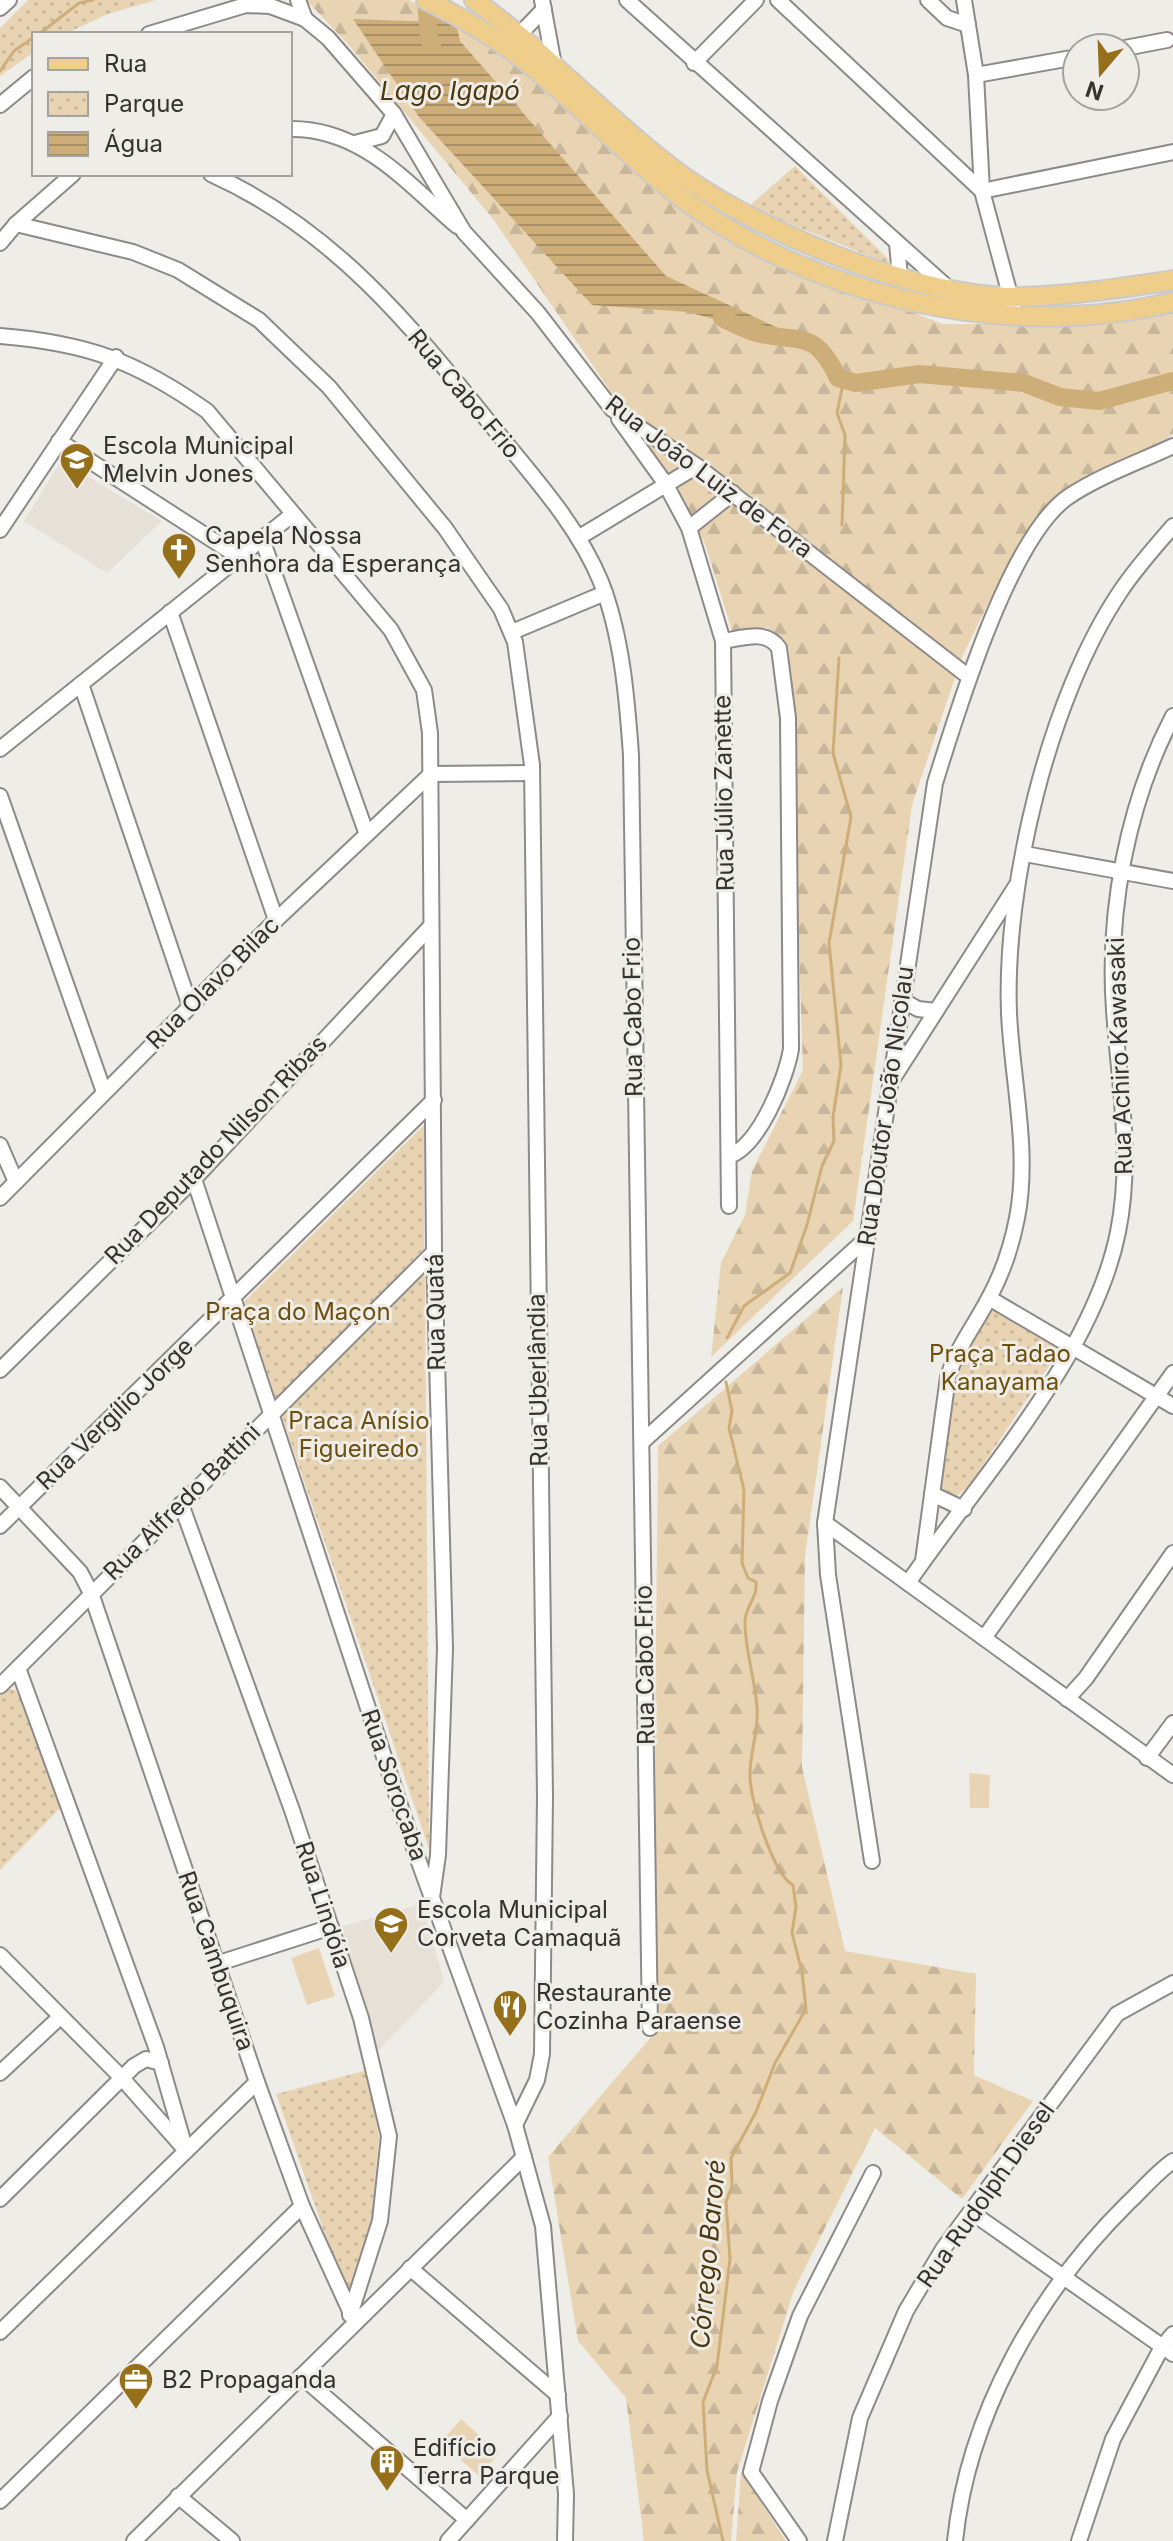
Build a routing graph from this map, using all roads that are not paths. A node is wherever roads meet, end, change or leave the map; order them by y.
1 (9, 0) edge
2 (212, 0) edge
3 (298, 0) edge
4 (426, 0) edge
5 (474, 0) edge
6 (627, 0) edge
7 (756, 0) edge
8 (778, 0) edge
9 (928, 0) edge
10 (964, 0) edge
11 (244, 3) edge
12 (275, 3) edge
13 (543, 4) edge
14 (0, 8) edge
15 (305, 19) junction
16 (195, 21) junction
17 (968, 25) junction
18 (156, 32) edge
19 (520, 34) junction
20 (1167, 40) dead end
21 (1141, 45) edge
22 (1061, 60) edge
23 (694, 63) junction
24 (554, 65) junction
25 (976, 75) junction
26 (32, 79) edge
27 (0, 105) edge
28 (394, 114) junction
29 (292, 129) edge
30 (355, 143) junction
31 (1173, 152) edge
32 (71, 176) edge
33 (216, 176) edge
34 (982, 191) junction
35 (16, 224) junction
36 (464, 232) junction
37 (0, 243) edge
38 (897, 243) junction
39 (900, 276) junction
40 (1173, 280) edge
41 (948, 288) junction
42 (1013, 297) junction
43 (1173, 302) edge
44 (1013, 316) junction
45 (0, 336) edge
46 (116, 357) junction
47 (612, 409) junction
48 (59, 441) junction
49 (1173, 446) edge
50 (697, 466) junction
51 (665, 483) junction
52 (733, 493) junction
53 (293, 514) junction
54 (1173, 526) edge
55 (689, 528) junction
56 (0, 530) edge
57 (578, 538) junction
58 (262, 539) junction
59 (239, 557) junction
60 (605, 593) junction
61 (170, 612) junction
62 (512, 632) junction
63 (723, 641) junction
64 (969, 677) junction
65 (81, 684) junction
66 (1173, 716) edge
67 (0, 749) edge
68 (532, 773) junction
69 (431, 774) junction
70 (0, 796) edge
71 (366, 832) junction
72 (1025, 854) junction
73 (1121, 870) junction
74 (1020, 879) junction
75 (1173, 881) edge
76 (276, 920) junction
77 (430, 927) junction
78 (984, 939) junction
79 (1011, 947) junction
80 (902, 1000) junction
81 (190, 1006) junction
82 (936, 1011) junction
83 (891, 1081) junction
84 (104, 1092) junction
85 (434, 1100) junction
86 (0, 1145) edge
87 (729, 1156) junction
88 (194, 1179) junction
89 (16, 1182) junction
90 (0, 1198) edge
91 (729, 1206) dead end
92 (866, 1239) junction
93 (434, 1252) junction
94 (862, 1269) junction
95 (825, 1272) junction
96 (989, 1298) junction
97 (232, 1301) junction
98 (1074, 1347) junction
99 (0, 1370) edge
100 (1173, 1373) edge
101 (1159, 1398) junction
102 (1173, 1406) edge
103 (270, 1415) junction
104 (642, 1442) junction
105 (0, 1487) edge
106 (932, 1494) junction
107 (181, 1504) junction
108 (19, 1506) junction
109 (964, 1509) junction
110 (825, 1523) junction
111 (0, 1526) edge
112 (1173, 1553) edge
113 (923, 1561) junction
114 (908, 1583) junction
115 (91, 1593) junction
116 (984, 1638) junction
117 (18, 1668) junction
118 (0, 1686) edge
119 (1067, 1699) junction
120 (1173, 1723) edge
121 (1147, 1758) junction
122 (1173, 1775) edge
123 (416, 1854) junction
124 (438, 1855) junction
125 (872, 1861) dead end
126 (432, 1897) junction
127 (331, 1927) junction
128 (0, 1955) edge
129 (216, 1964) junction
130 (1173, 1983) edge
131 (60, 2017) junction
132 (650, 2028) dead end
133 (161, 2063) junction
134 (0, 2073) edge
135 (121, 2077) junction
136 (257, 2082) junction
137 (515, 2125) junction
138 (186, 2151) junction
139 (524, 2157) junction
140 (1173, 2161) edge
141 (873, 2173) dead end
142 (0, 2199) edge
143 (302, 2206) junction
144 (971, 2212) junction
145 (410, 2268) junction
146 (1063, 2275) junction
147 (352, 2318) junction
148 (0, 2332) edge
149 (1173, 2334) edge
150 (1167, 2350) edge
151 (301, 2376) junction
152 (558, 2395) junction
153 (560, 2416) junction
154 (178, 2496) junction
155 (0, 2501) edge
156 (467, 2520) junction
157 (134, 2541) edge
158 (232, 2541) edge
159 (448, 2541) edge
160 (565, 2541) edge
161 (799, 2541) edge
162 (835, 2541) edge
163 (955, 2541) edge
164 (1079, 2541) edge

1 - 14 street
2 - 16 street
3 - 15 street, Rua João Luiz de Fora
4 - 44 main road
5 - 19 main road
6 - 23 street
7 - 23 street
8 - 34 street
9 - 17 street
10 - 17 street
11 - 12 street, Rua João Luiz de Fora
11 - 16 street, Rua João Luiz de Fora
12 - 15 street, Rua João Luiz de Fora
13 - 19 street
13 - 24 street
15 - 28 street, Rua João Luiz de Fora
16 - 18 street, Rua João Luiz de Fora
17 - 25 street
19 - 24 main road
20 - 21 street
22 - 25 street
23 - 38 street
24 - 39 main road
25 - 34 street
26 - 27 street
28 - 30 street
28 - 36 street, Rua João Luiz de Fora
29 - 30 street
30 - 36 street
31 - 34 street
32 - 35 street
33 - 57 street, Rua Cabo Frio
34 - 42 street
35 - 37 street
35 - 62 street, Rua Uberlândia
36 - 47 street, Rua João Luiz de Fora
38 - 39 street
38 - 41 street
39 - 41 main road
40 - 42 main road
41 - 42 main road
42 - 44 street
43 - 44 main road
45 - 46 street, Rua Quatá
46 - 48 street
46 - 53 street, Rua Quatá
47 - 50 street, Rua João Luiz de Fora
47 - 51 street, Rua Júlio Zanette
48 - 56 street
48 - 59 street
49 - 64 street, Rua Doutor João Nicolau
50 - 51 street
50 - 52 street, Rua João Luiz de Fora
51 - 55 street, Rua Júlio Zanette
51 - 57 street
52 - 55 street
52 - 64 street, Rua João Luiz de Fora
53 - 58 street
53 - 69 street, Rua Quatá
54 - 72 street
55 - 63 street, Rua Júlio Zanette
57 - 60 street, Rua Cabo Frio
58 - 59 street
58 - 71 street
59 - 61 street
60 - 62 street
60 - 104 street, Rua Cabo Frio
61 - 65 street
61 - 76 street
62 - 68 street, Rua Uberlândia
63 - 87 street, Rua Júlio Zanette
63 - 87 street
64 - 80 street, Rua Doutor João Nicolau
65 - 67 street
65 - 81 street
66 - 73 street, Rua Achiro Kawasaki
68 - 69 street
68 - 137 street, Rua Uberlândia
69 - 71 street, Rua Olavo Bilac
69 - 77 street, Rua Quatá
70 - 84 street
71 - 76 street, Rua Olavo Bilac
72 - 73 street
72 - 74 street
73 - 75 street
73 - 98 street, Rua Achiro Kawasaki
74 - 78 street
74 - 79 street
76 - 81 street, Rua Olavo Bilac
77 - 85 street, Rua Quatá
77 - 88 street, Rua Deputado Nilson Ribas
78 - 79 street
78 - 82 street
79 - 96 street
80 - 82 street
80 - 83 street, Rua Doutor João Nicolau
81 - 84 street, Rua Olavo Bilac
82 - 83 street
83 - 92 street, Rua Doutor João Nicolau
84 - 89 street, Rua Olavo Bilac
85 - 93 street, Rua Quatá
85 - 97 street, Rua Vergílio Jorge
86 - 89 street
87 - 91 street, Rua Júlio Zanette
88 - 97 street, Rua Sorocaba
88 - 99 street, Rua Deputado Nilson Ribas
89 - 90 street, Rua Olavo Bilac
92 - 94 street, Rua Doutor João Nicolau
92 - 95 street
93 - 103 street, Rua Alfredo Battini
93 - 124 street, Rua Quatá
94 - 95 street
94 - 110 street, Rua Doutor João Nicolau
95 - 104 street
96 - 98 street
96 - 106 street
97 - 103 street, Rua Sorocaba
97 - 108 street, Rua Vergílio Jorge
98 - 101 street
98 - 109 street, Rua Achiro Kawasaki
100 - 101 street
101 - 102 street
101 - 116 street
103 - 107 street, Rua Alfredo Battini
103 - 123 street, Rua Sorocaba
104 - 132 street, Rua Cabo Frio
105 - 108 street, Rua Cambuquira
106 - 109 street
106 - 113 street
107 - 115 street, Rua Alfredo Battini
107 - 127 street, Rua Lindóia
108 - 111 street, Rua Vergílio Jorge
108 - 115 street, Rua Cambuquira
109 - 113 street, Rua Achiro Kawasaki
110 - 114 street
110 - 125 street, Rua Doutor João Nicolau
112 - 119 street
113 - 114 street, Rua Achiro Kawasaki
114 - 116 street
115 - 117 street, Rua Alfredo Battini
115 - 129 street, Rua Cambuquira
116 - 119 street
117 - 118 street, Rua Alfredo Battini
117 - 133 street
119 - 121 street
120 - 121 street
121 - 122 street
123 - 124 street
123 - 126 street, Rua Sorocaba
124 - 126 street, Rua Quatá
126 - 137 street, Rua Sorocaba
127 - 129 street
127 - 147 street, Rua Lindóia
128 - 131 street
129 - 136 street, Rua Cambuquira
130 - 144 street, Rua Rudolph Diesel
131 - 134 street
131 - 135 street
133 - 135 street
133 - 138 street
135 - 138 street
135 - 142 street
136 - 138 street
136 - 143 street, Rua Cambuquira
137 - 139 street, Rua Sorocaba
138 - 148 street
139 - 145 street
139 - 152 street, Rua Sorocaba
140 - 146 street
141 - 161 street
143 - 147 street, Rua Cambuquira
143 - 155 street
144 - 146 street
144 - 162 street, Rua Rudolph Diesel
145 - 147 street
145 - 152 street
146 - 150 street
146 - 163 street
147 - 151 street
149 - 150 street
150 - 164 street
151 - 154 street
151 - 156 street
152 - 153 street, Rua Sorocaba
153 - 156 street
153 - 160 street, Rua Sorocaba
154 - 157 street
154 - 158 street
156 - 159 street

